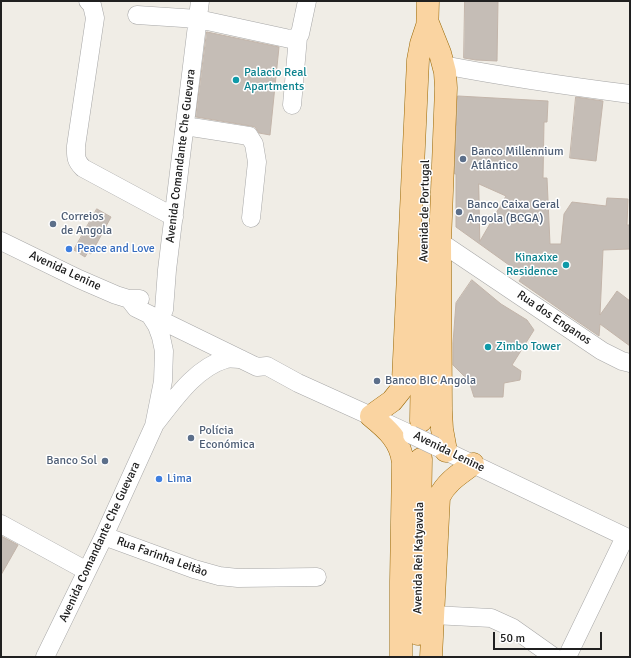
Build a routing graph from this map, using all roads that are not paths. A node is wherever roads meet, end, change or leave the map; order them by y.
1 (88, 1) edge
2 (200, 1) edge
3 (307, 1) edge
4 (428, 1) edge
5 (137, 15) dead end
6 (198, 19) junction
7 (428, 23) junction
8 (298, 37) junction
9 (443, 65) junction
10 (630, 94) edge
11 (292, 105) dead end
12 (185, 126) junction
13 (174, 217) junction
14 (251, 218) dead end
15 (1, 241) edge
16 (440, 242) junction
17 (157, 312) junction
18 (242, 360) junction
19 (630, 363) edge
20 (267, 366) junction
21 (371, 416) junction
22 (154, 426) junction
23 (417, 428) junction
24 (434, 452) junction
25 (473, 464) junction
26 (1, 524) edge
27 (104, 536) junction
28 (628, 538) edge
29 (87, 571) junction
30 (317, 577) dead end
31 (434, 615) junction
32 (45, 657) edge
33 (401, 657) edge
34 (418, 657) edge
35 (431, 657) edge
36 (554, 657) edge
37 (567, 657) edge

1 - 13 street
2 - 6 street, Avenida Comandante Che Guevara
3 - 8 street
4 - 7 main road, Avenida de Portugal
5 - 6 street
6 - 8 street
6 - 12 street, Avenida Comandante Che Guevara
7 - 9 main road, Avenida Rei Katyavala
7 - 21 main road
7 - 23 main road, Avenida de Portugal
8 - 11 street
9 - 10 street
9 - 16 main road, Avenida Rei Katyavala
12 - 13 street, Avenida Comandante Che Guevara
12 - 14 street
13 - 17 street, Avenida Comandante Che Guevara
15 - 17 street, Avenida Lenine
16 - 19 street, Rua dos Enganos
16 - 24 main road, Avenida Rei Katyavala
17 - 18 street, Avenida Lenine
17 - 20 street, Avenida Lenine
17 - 22 street, Avenida Comandante Che Guevara
18 - 20 street, Avenida Lenine
18 - 22 street, Avenida Comandante Che Guevara
20 - 21 street, Avenida Lenine
21 - 23 street, Avenida Lenine
21 - 33 main road
22 - 27 street, Avenida Comandante Che Guevara
23 - 24 street, Avenida Lenine, bridge
24 - 25 street, Avenida Lenine
24 - 34 main road, Avenida Rei Katyavala
25 - 28 street, Avenida Lenine
25 - 31 main road
26 - 29 street
27 - 29 street, Avenida Comandante Che Guevara
27 - 30 street, Rua Farinha Leitào
28 - 37 street
29 - 32 street, Avenida Comandante Che Guevara
31 - 35 main road
31 - 36 street

